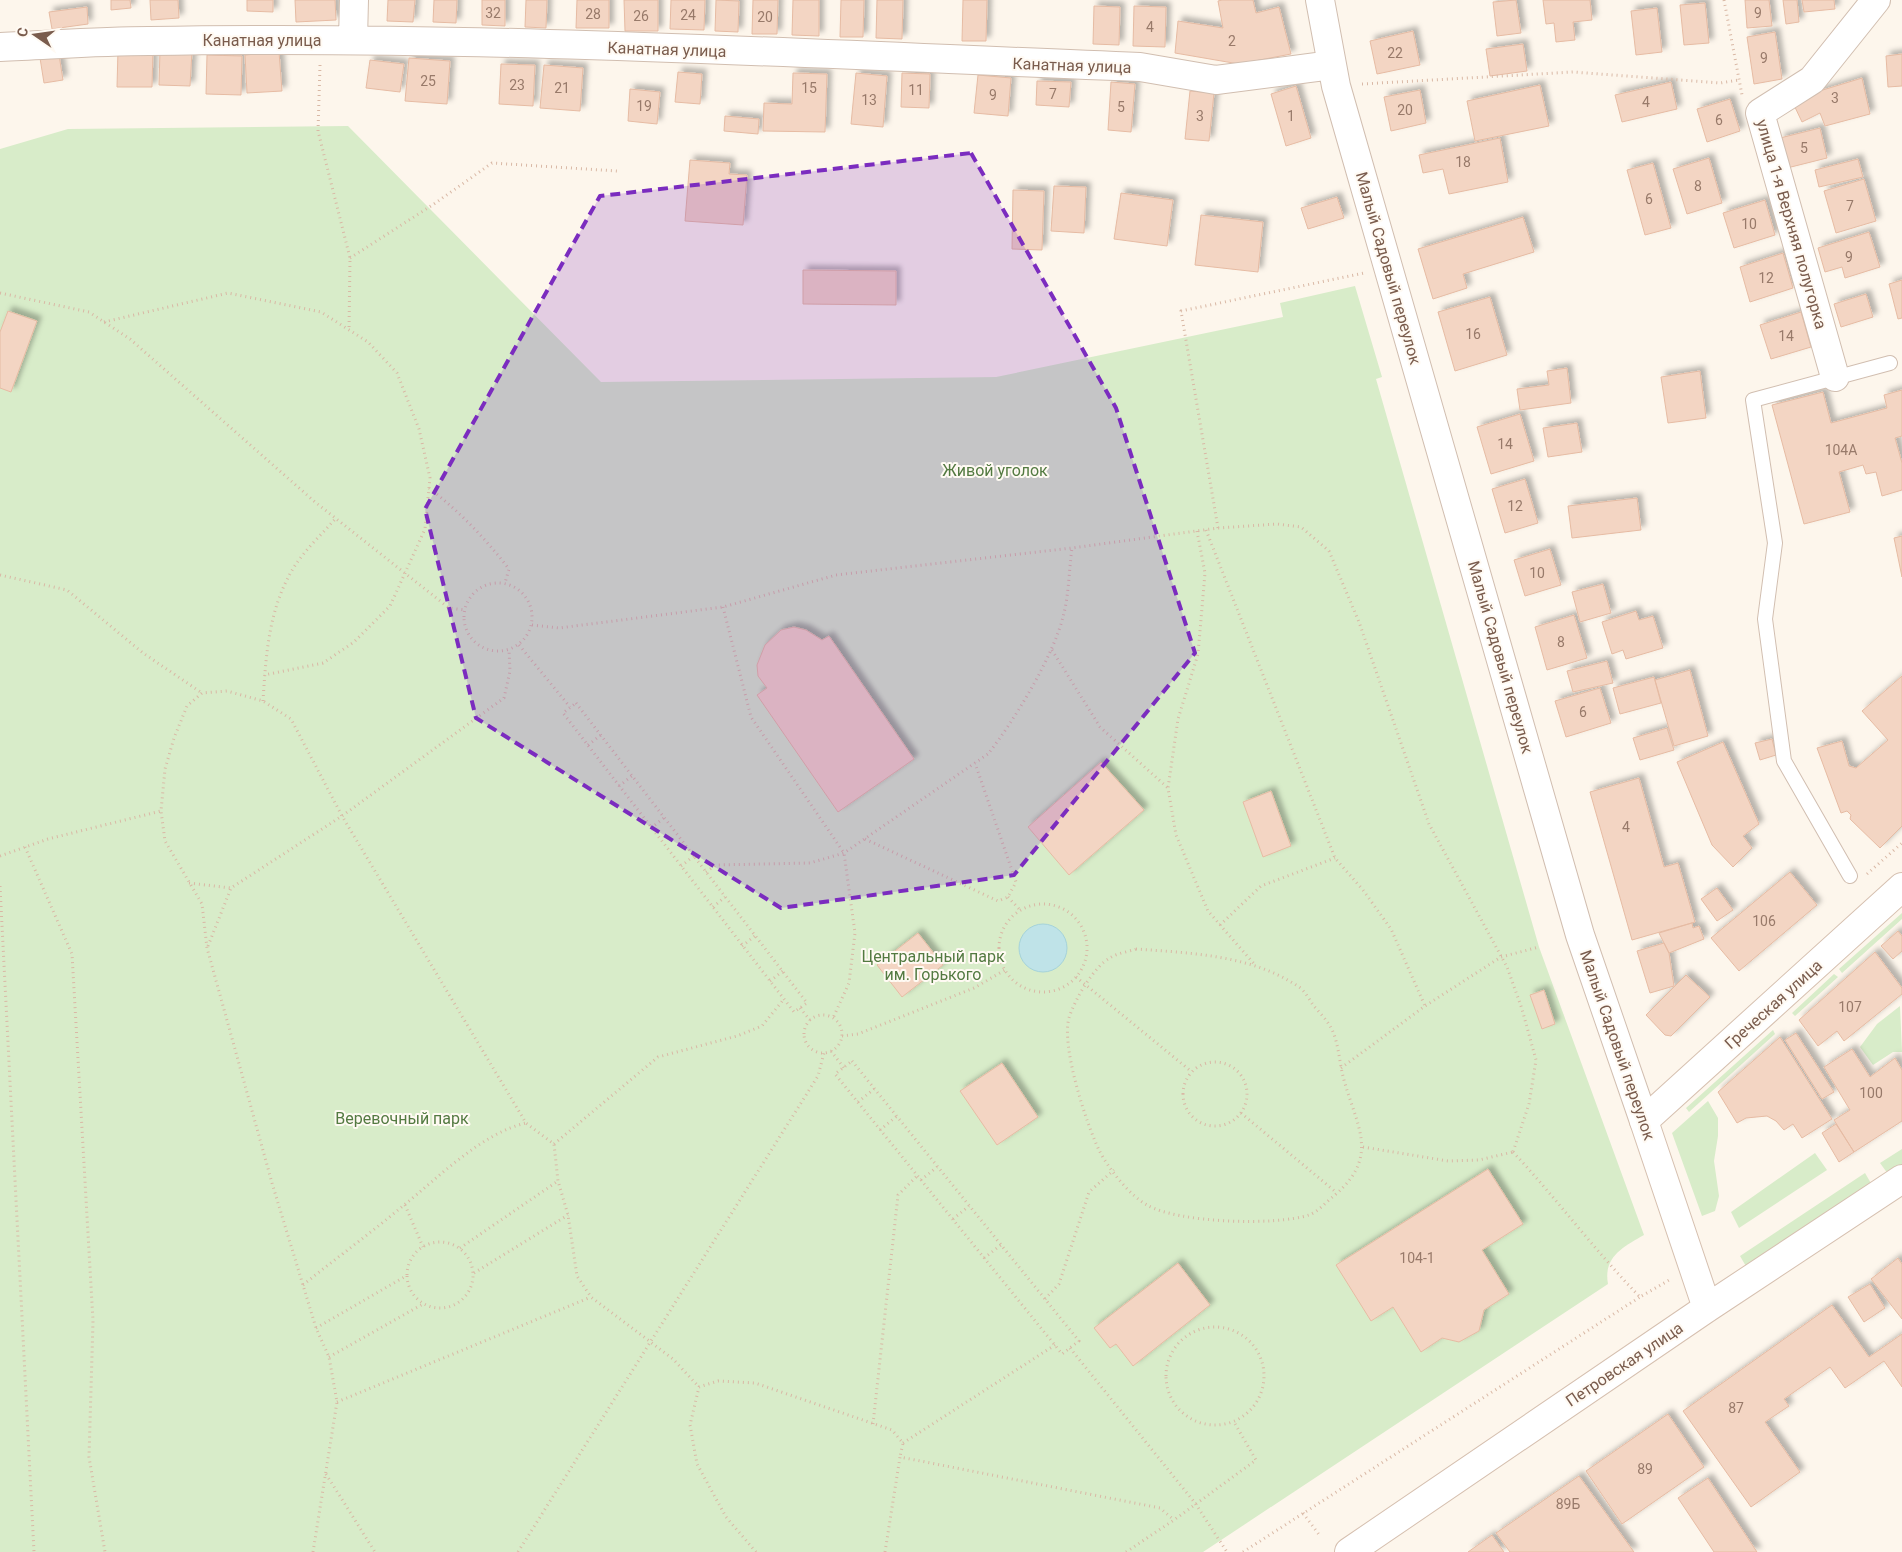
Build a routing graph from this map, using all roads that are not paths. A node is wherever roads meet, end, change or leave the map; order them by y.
1 (354, 0) edge
2 (1321, 0) edge
3 (1876, 0) edge
4 (354, 40) junction
5 (0, 48) edge
6 (1334, 76) junction
7 (1890, 363) dead end
8 (1835, 377) junction
9 (1857, 877) road end
10 (1902, 887) edge
11 (1644, 1121) junction
12 (1902, 1179) edge
13 (1707, 1308) junction
14 (1349, 1552) edge

1 - 4 street
2 - 6 street, Малый Садовый переулок
3 - 8 street, улица 1-я Верхняя полугорка
4 - 5 street, Канатная улица
4 - 6 street, Канатная улица
6 - 11 street, Малый Садовый переулок
7 - 8 lane
8 - 9 lane
10 - 11 street, Греческая улица
11 - 13 street, Малый Садовый переулок
12 - 13 street, Петровская улица
13 - 14 street, Петровская улица

